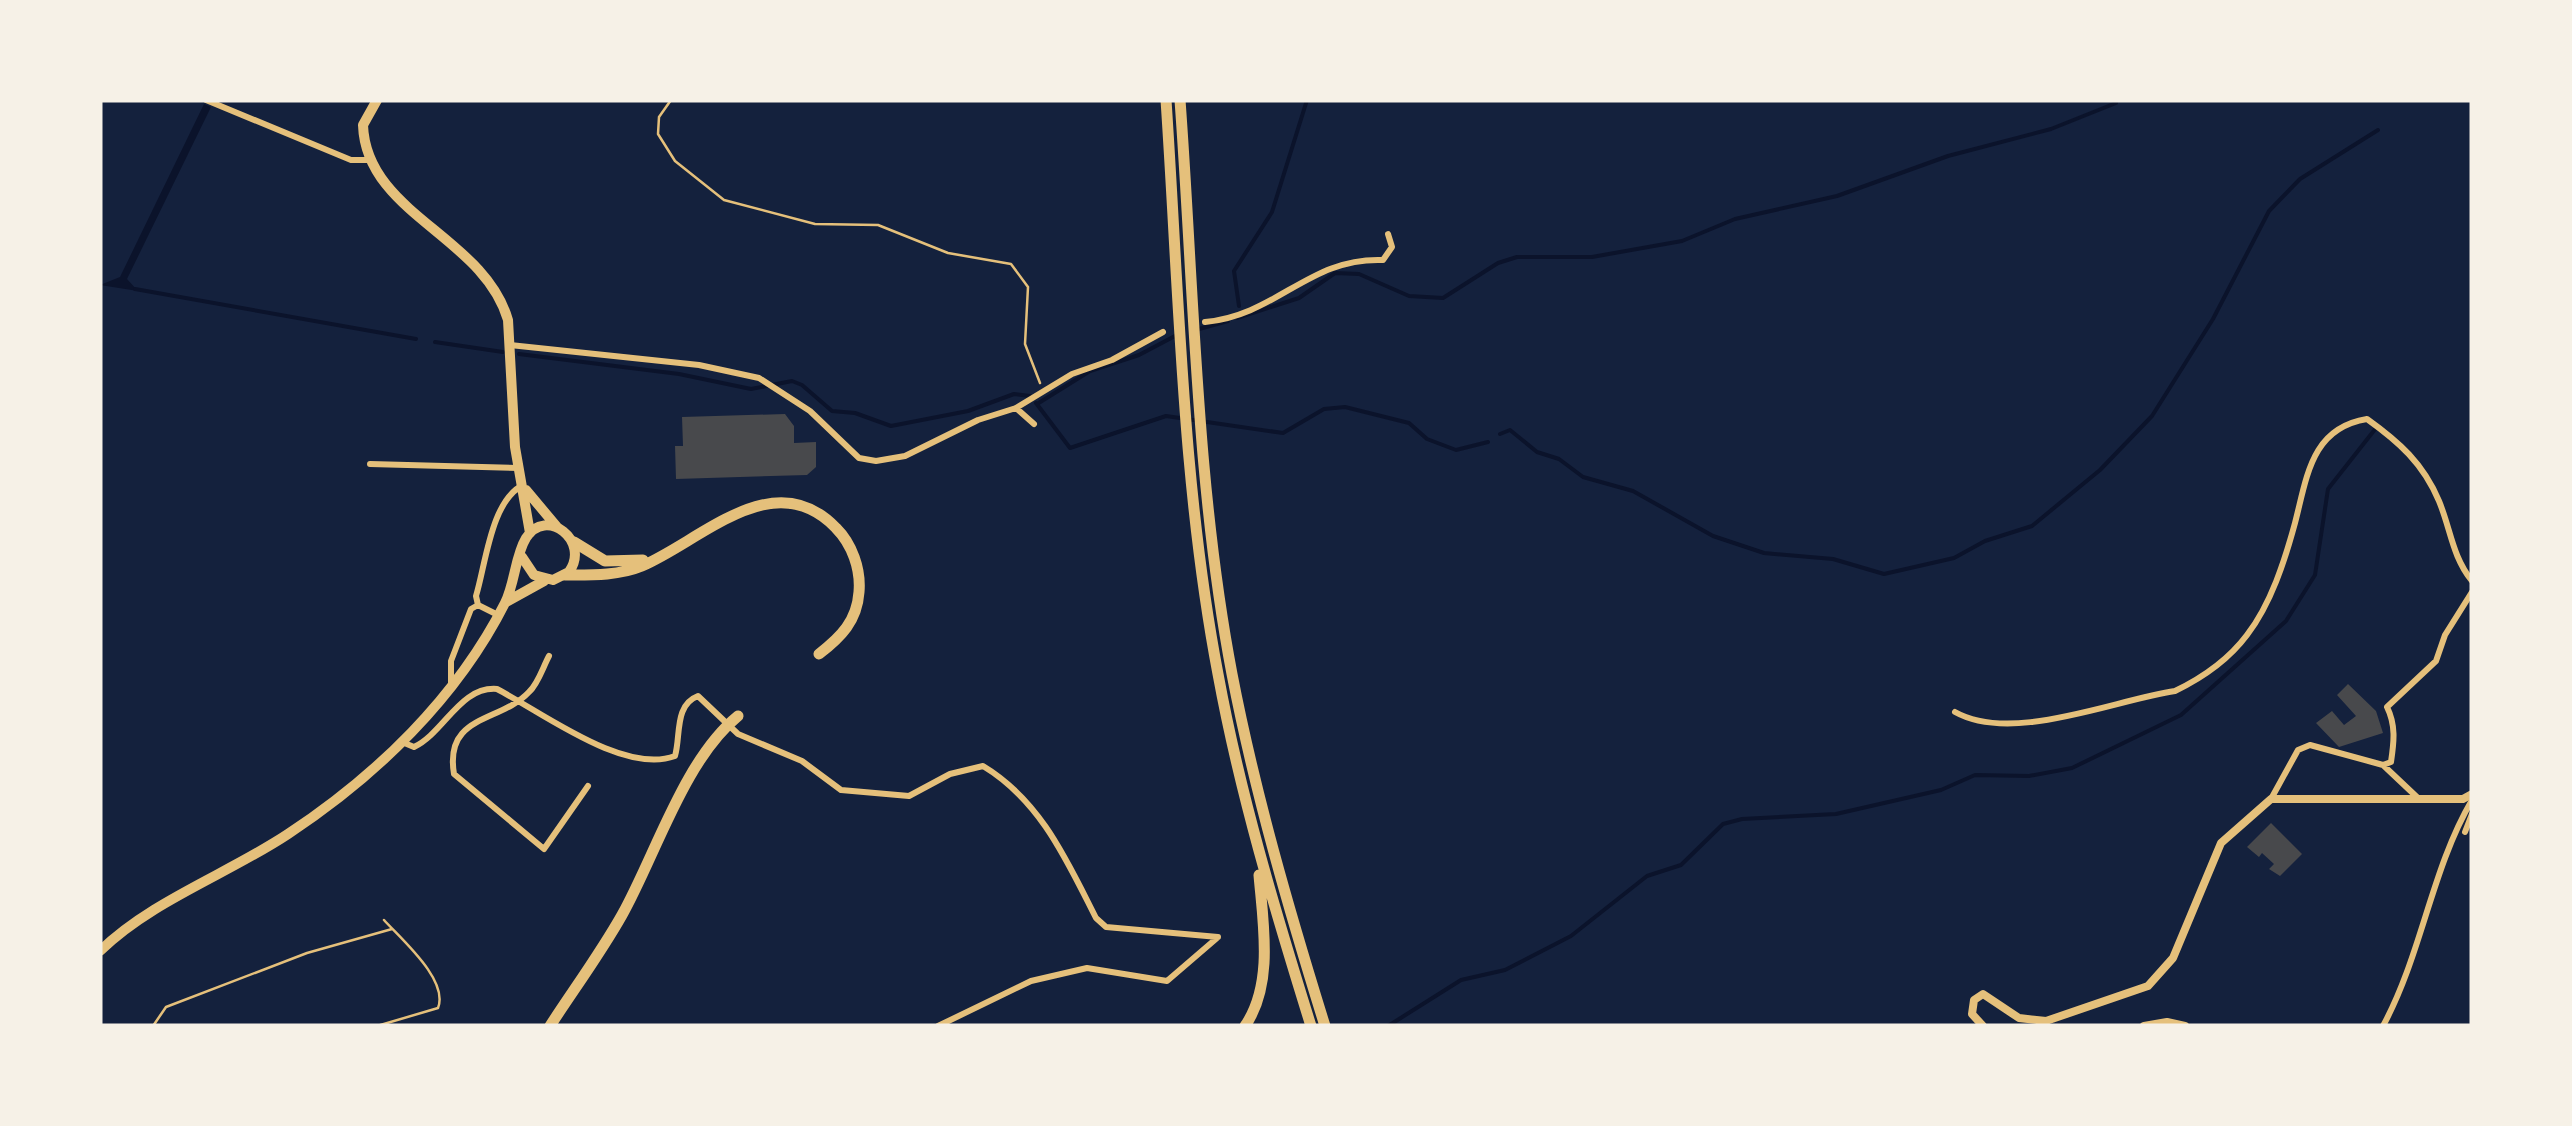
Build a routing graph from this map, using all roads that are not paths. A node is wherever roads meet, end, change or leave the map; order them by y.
1 (377, 100) edge
2 (208, 101) edge
3 (1166, 105) edge
4 (1181, 105) edge
5 (368, 160) junction
6 (1388, 234) dead end
7 (1205, 322) dead end
8 (1162, 332) dead end
9 (510, 345) junction
10 (1016, 408) junction
11 (1034, 424) dead end
12 (370, 464) dead end
13 (520, 468) junction
14 (525, 486) junction
15 (557, 527) junction
16 (530, 534) junction
17 (574, 542) junction
18 (522, 557) junction
19 (657, 557) junction
20 (565, 575) junction
21 (546, 580) junction
22 (2472, 581) edge
23 (2472, 592) edge
24 (506, 602) junction
25 (478, 606) junction
26 (498, 614) junction
27 (819, 654) dead end
28 (548, 656) dead end
29 (450, 686) junction
30 (517, 700) junction
31 (1955, 712) dead end
32 (738, 716) dead end
33 (402, 742) junction
34 (2383, 765) junction
35 (588, 786) dead end
36 (2472, 797) edge
37 (2419, 798) junction
38 (2271, 799) junction
39 (2472, 814) edge
40 (2464, 832) dead end
41 (1257, 851) junction
42 (384, 920) dead end
43 (1286, 922) junction
44 (392, 929) junction
45 (100, 951) edge
46 (153, 1026) edge
47 (377, 1026) edge
48 (550, 1026) edge
49 (938, 1026) edge
50 (1245, 1026) edge
51 (1311, 1026) edge
52 (1325, 1026) edge
53 (1983, 1026) edge
54 (2144, 1026) edge
55 (2186, 1026) edge
56 (2383, 1026) edge

1 - 5 main road
2 - 5 street
3 - 41 highway
4 - 43 highway
5 - 9 main road
6 - 7 street
8 - 10 street
9 - 10 street
9 - 13 main road
10 - 11 street
12 - 13 street
13 - 14 main road
14 - 15 main road
14 - 16 main road
14 - 25 street
15 - 16 main road
15 - 17 main road
16 - 18 main road
17 - 19 highway
17 - 20 main road
18 - 21 main road
18 - 24 main road
19 - 20 highway
19 - 27 highway
20 - 21 main road
21 - 24 main road
22 - 31 street
23 - 34 street
24 - 26 main road
25 - 26 street
25 - 29 street
26 - 29 main road
28 - 30 street
29 - 33 main road
30 - 33 street
30 - 35 street
30 - 49 street
32 - 48 highway
33 - 45 main road
34 - 37 street
34 - 38 street
36 - 37 street
36 - 56 street
37 - 38 street
38 - 53 street
39 - 40 street
41 - 43 highway
41 - 50 highway
42 - 44 lane
43 - 51 highway
43 - 52 highway
44 - 46 lane
44 - 47 lane
54 - 55 street

